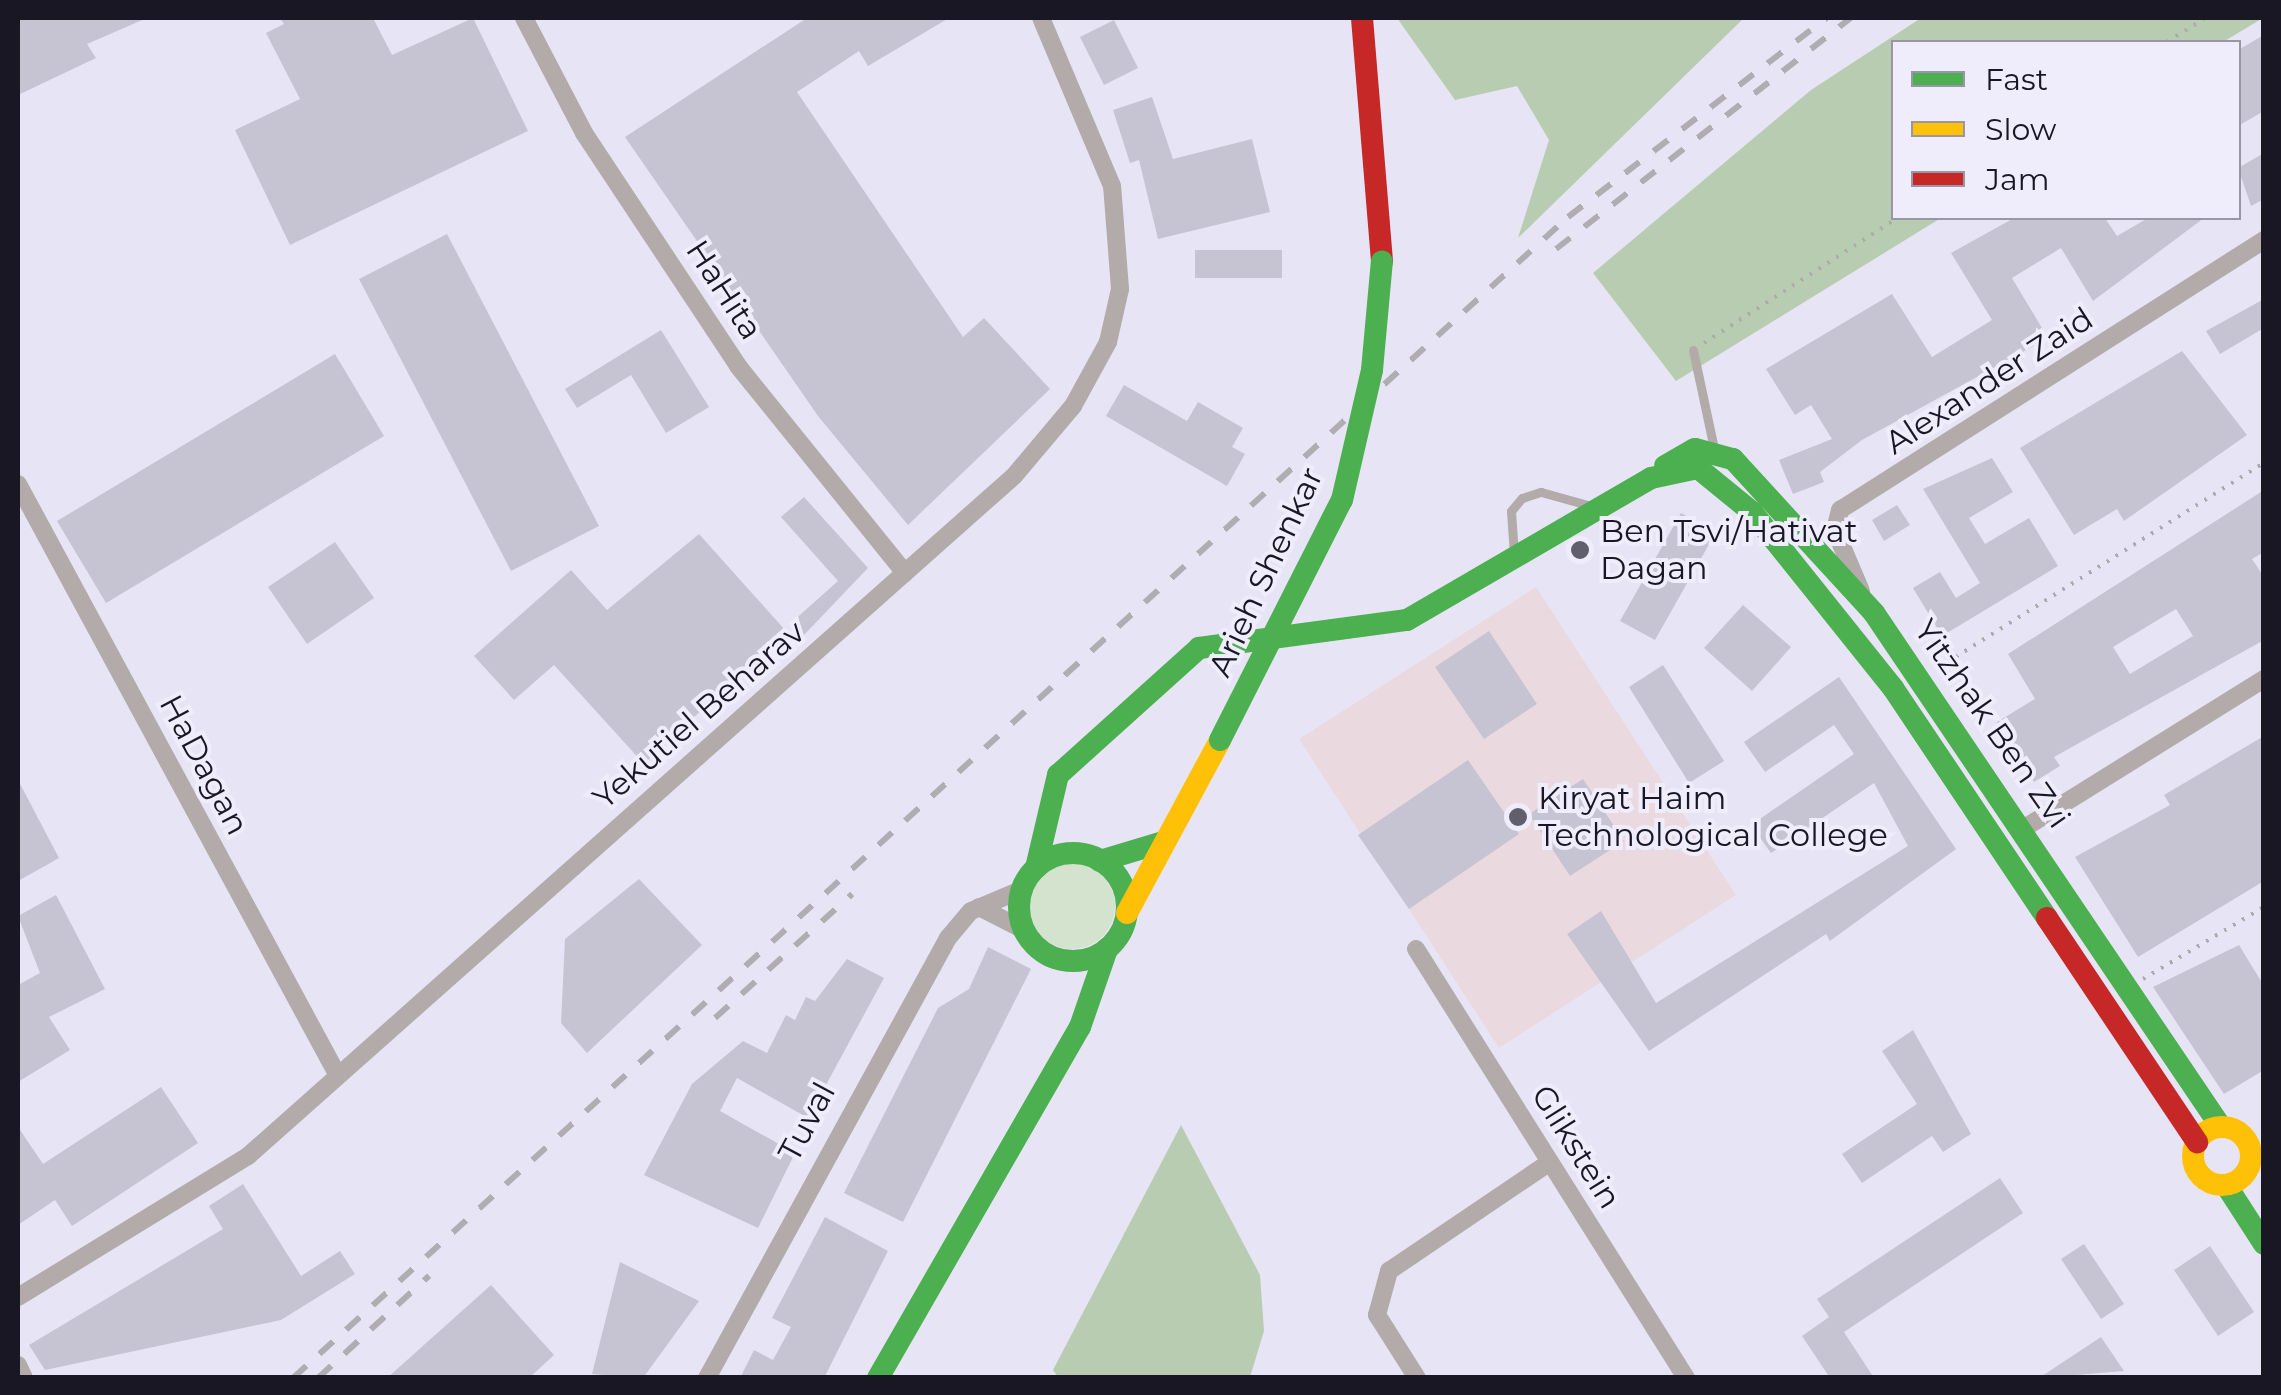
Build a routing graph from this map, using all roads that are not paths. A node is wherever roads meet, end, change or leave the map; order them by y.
1 (524, 18) edge
2 (1041, 18) edge
3 (1362, 18) edge
4 (2264, 240) edge
5 (1693, 350) road end
6 (1714, 449) junction
7 (1651, 478) junction
8 (18, 484) edge
9 (1598, 507) junction
10 (1514, 555) junction
11 (905, 573) junction
12 (1874, 613) junction
13 (2264, 678) edge
14 (1045, 804) junction
15 (2026, 827) junction
16 (1166, 840) junction
17 (1075, 853) junction
18 (1100, 861) junction
19 (1036, 868) junction
20 (1021, 890) junction
21 (978, 908) junction
22 (1126, 914) junction
23 (1024, 930) junction
24 (1107, 949) junction
25 (1416, 949) dead end
26 (1072, 962) junction
27 (1090, 1008) junction
28 (337, 1074) junction
29 (2221, 1127) junction
30 (2255, 1135) edge
31 (2197, 1142) junction
32 (1550, 1162) junction
33 (2249, 1166) junction
34 (2226, 1185) junction
35 (2264, 1190) edge
36 (2264, 1244) edge
37 (18, 1297) edge
38 (18, 1366) edge
39 (24, 1378) edge
40 (707, 1378) edge
41 (878, 1378) edge
42 (1417, 1378) edge
43 (1686, 1378) edge

1 - 11 street, HaHita
2 - 11 street, Yekutiel Beharav
3 - 16 street, Arieh Shenkar, bridge
4 - 12 street, Alexander Zaid
5 - 6 lane
6 - 7 street, Yitzhak Ben Zvi
6 - 12 street, Yitzhak Ben Zvi
7 - 9 street, Yitzhak Ben Zvi
7 - 31 street, Yitzhak Ben Zvi
8 - 28 street, HaDagan
9 - 10 street, Yitzhak Ben Zvi
9 - 10 lane
10 - 14 street, Yitzhak Ben Zvi
11 - 28 street, Yekutiel Beharav
12 - 15 street, Yitzhak Ben Zvi
13 - 15 street
14 - 17 street
14 - 19 street, Yitzhak Ben Zvi
15 - 29 street, Yitzhak Ben Zvi
16 - 18 street
16 - 22 street, Arieh Shenkar
17 - 18 street
17 - 19 street
18 - 22 street
19 - 20 street
20 - 21 street, Tuval
20 - 23 street
21 - 23 street
21 - 40 street, Tuval
22 - 24 street
23 - 26 street
24 - 26 street
24 - 27 street
25 - 32 street, Glikstein
26 - 27 street
27 - 41 street
28 - 37 street, Yekutiel Beharav
29 - 30 street
29 - 31 street
30 - 33 street
31 - 34 street
32 - 42 street
32 - 43 street, Glikstein
33 - 34 street
33 - 35 street
34 - 36 street
38 - 39 street

